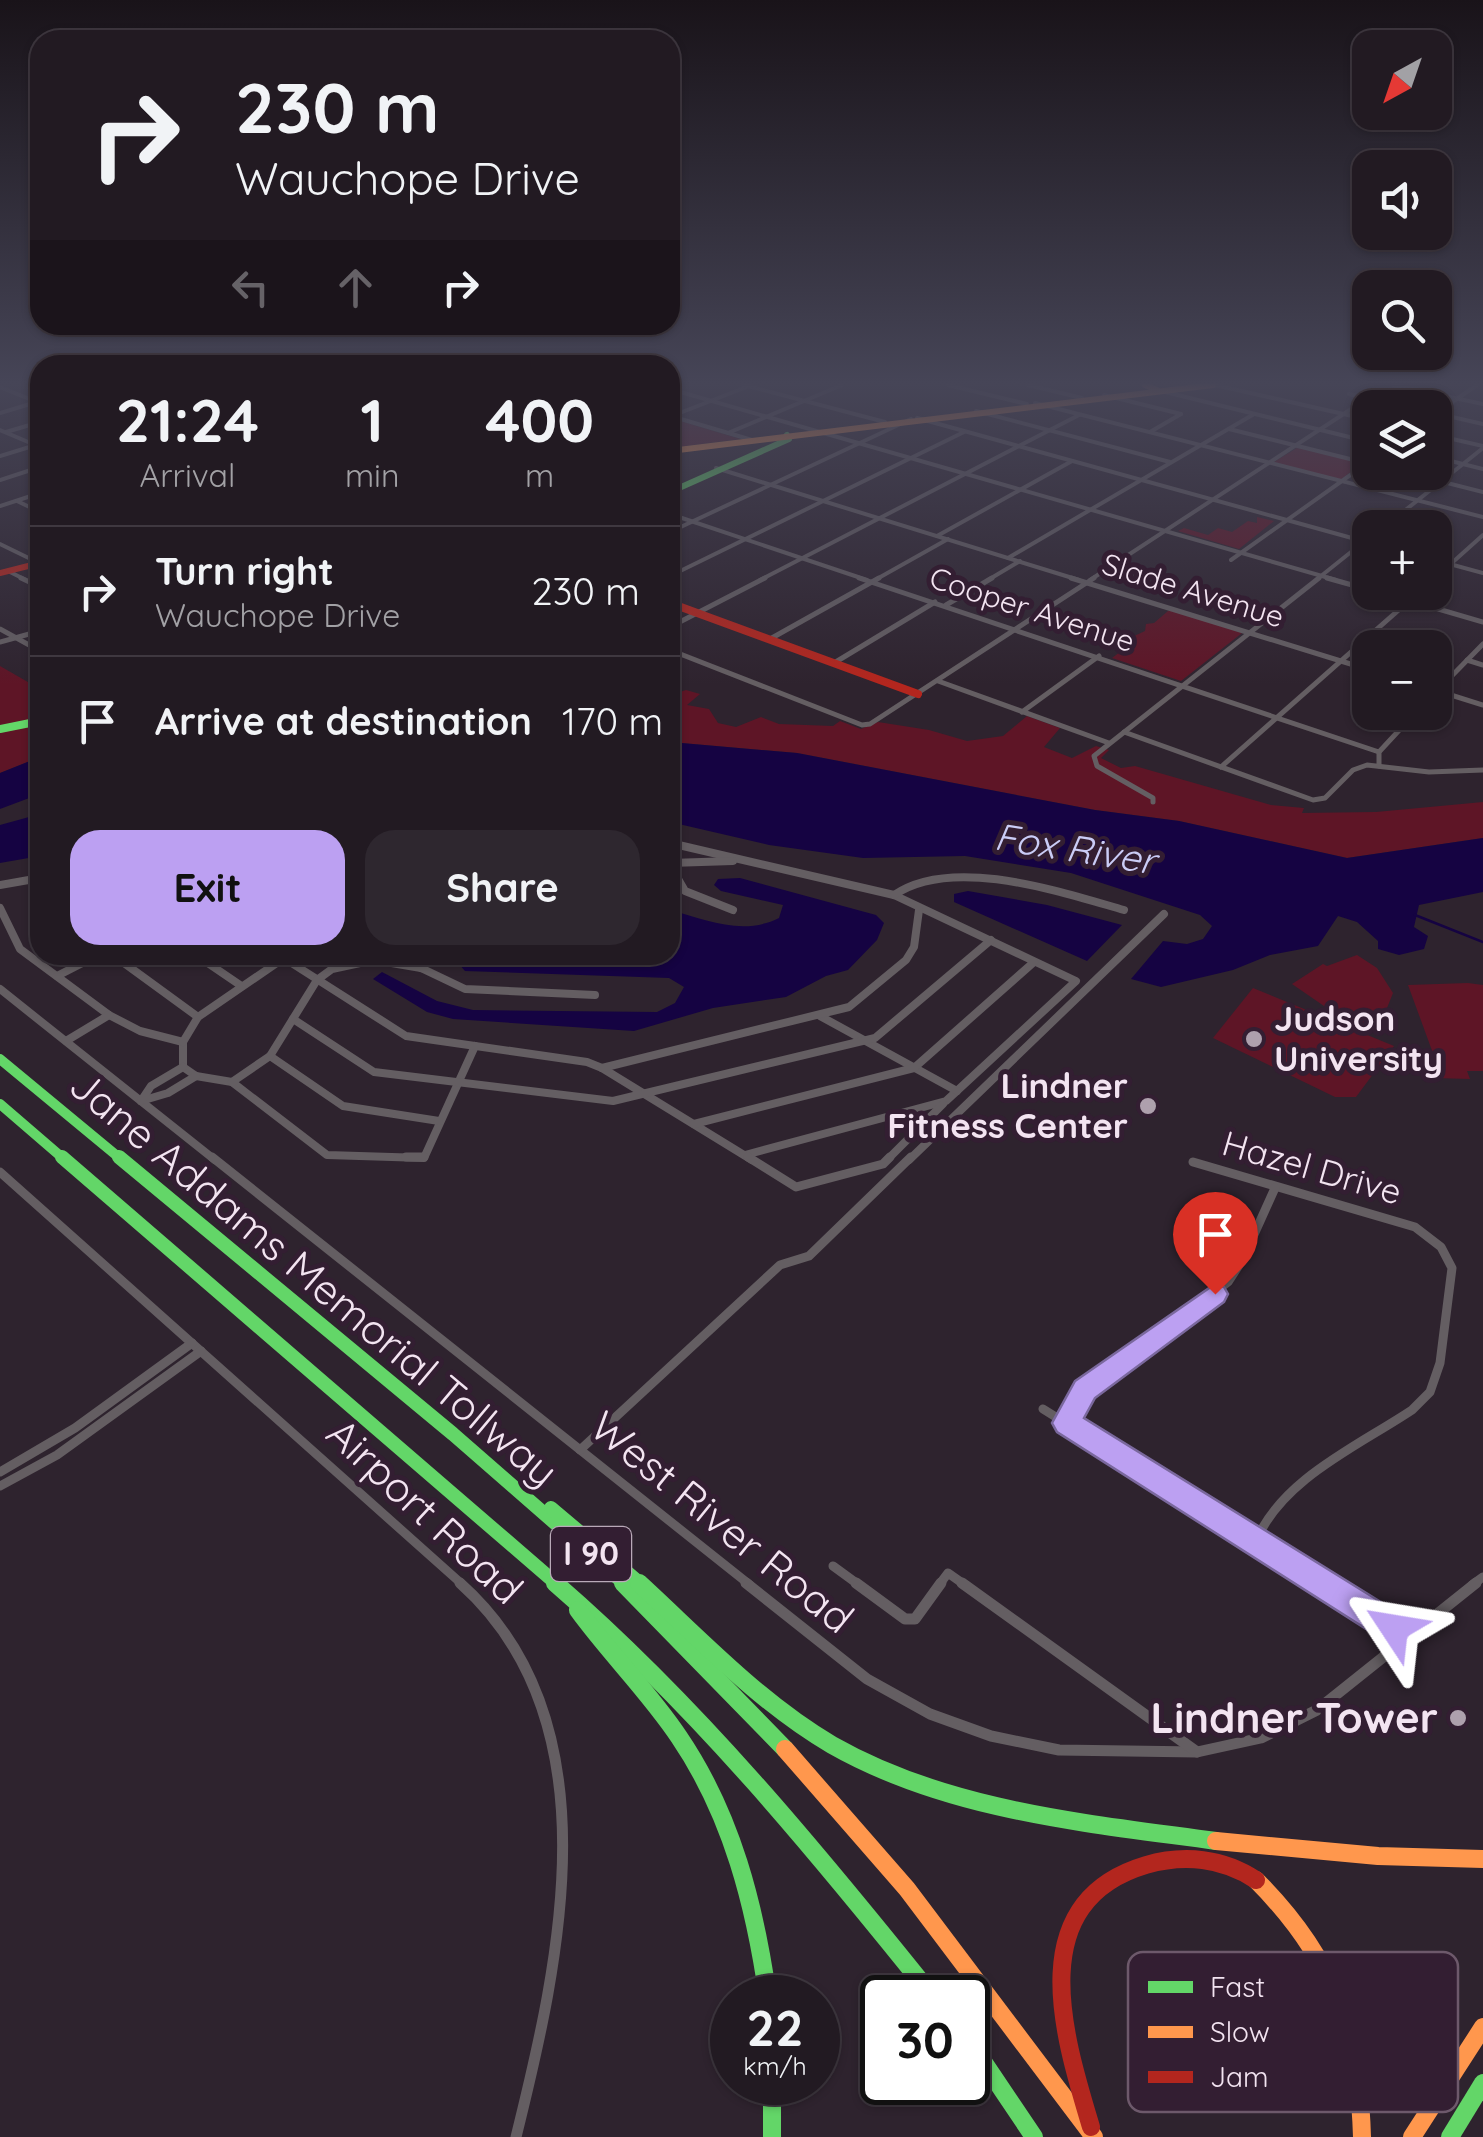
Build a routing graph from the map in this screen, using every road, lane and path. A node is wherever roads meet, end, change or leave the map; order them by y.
1 (768, 485) edge
2 (772, 485) edge
3 (856, 485) edge
4 (943, 485) edge
5 (1001, 485) edge
6 (1029, 485) edge
7 (1132, 485) edge
8 (1158, 485) edge
9 (1238, 485) edge
10 (1336, 485) edge
11 (1356, 485) edge
12 (1452, 485) edge
13 (1019, 490) junction
14 (1430, 490) edge
15 (1483, 492) edge
16 (30, 496) edge
17 (1215, 500) junction
18 (1417, 500) junction
19 (16, 501) junction
20 (823, 501) junction
21 (0, 506) edge
22 (30, 507) edge
23 (1089, 510) junction
24 (1404, 510) edge
25 (680, 517) edge
26 (1483, 517) edge
27 (879, 518) junction
28 (1287, 520) junction
29 (693, 521) junction
30 (680, 527) edge
31 (1167, 532) junction
32 (1483, 535) edge
33 (937, 536) junction
34 (1352, 536) edge
35 (746, 539) junction
36 (948, 539) junction
37 (0, 544) edge
38 (1352, 552) edge
39 (1241, 553) junction
40 (30, 558) edge
41 (803, 558) junction
42 (1008, 558) junction
43 (1231, 560) dead end
44 (1020, 561) junction
45 (1452, 562) edge
46 (1452, 565) edge
47 (30, 566) edge
48 (680, 571) edge
49 (4, 572) edge
50 (1483, 573) edge
51 (1321, 576) junction
52 (873, 581) junction
53 (30, 583) edge
54 (1089, 583) junction
55 (1352, 585) edge
56 (934, 602) junction
57 (680, 606) edge
58 (946, 606) junction
59 (1399, 610) edge
60 (1441, 610) edge
61 (697, 613) junction
62 (680, 622) edge
63 (1483, 622) edge
64 (0, 629) edge
65 (1017, 629) junction
66 (1250, 632) junction
67 (30, 634) edge
68 (16, 638) junction
69 (770, 639) junction
70 (0, 642) edge
71 (1483, 644) edge
72 (30, 646) edge
73 (680, 654) edge
74 (1099, 656) junction
75 (1469, 658) junction
76 (1341, 661) junction
77 (1483, 662) edge
78 (834, 663) junction
79 (1352, 664) edge
80 (1452, 675) edge
81 (938, 681) junction
82 (1184, 685) junction
83 (918, 694) junction
84 (1452, 696) edge
85 (1483, 706) edge
86 (1022, 712) junction
87 (1278, 716) junction
88 (30, 723) edge
89 (0, 729) edge
90 (1399, 730) edge
91 (1124, 732) junction
92 (1110, 743) junction
93 (1379, 752) junction
94 (1379, 766) junction
95 (1220, 767) junction
96 (1483, 770) edge
97 (1153, 802) dead end
98 (680, 846) edge
99 (742, 860) junction
100 (680, 863) edge
101 (30, 880) edge
102 (680, 882) edge
103 (0, 884) edge
104 (894, 895) junction
105 (0, 908) edge
106 (732, 910) dead end
107 (919, 910) junction
108 (1124, 910) dead end
109 (1164, 914) dead end
110 (991, 940) junction
111 (30, 956) edge
112 (1034, 962) junction
113 (42, 965) edge
114 (78, 965) edge
115 (127, 965) edge
116 (211, 965) edge
117 (269, 965) edge
118 (294, 965) edge
119 (334, 965) edge
120 (351, 965) edge
121 (403, 965) edge
122 (424, 965) edge
123 (421, 968) junction
124 (332, 969) junction
125 (57, 976) junction
126 (317, 980) junction
127 (240, 985) junction
128 (0, 989) edge
129 (595, 995) dead end
130 (109, 1015) junction
131 (820, 1016) junction
132 (198, 1017) junction
133 (292, 1019) junction
134 (66, 1041) junction
135 (866, 1041) junction
136 (183, 1042) junction
137 (476, 1046) junction
138 (270, 1056) junction
139 (0, 1060) edge
140 (183, 1066) junction
141 (602, 1068) junction
142 (914, 1068) junction
143 (196, 1076) junction
144 (232, 1082) junction
145 (456, 1083) junction
146 (957, 1092) junction
147 (644, 1096) junction
148 (141, 1101) junction
149 (946, 1101) junction
150 (0, 1104) edge
151 (439, 1121) junction
152 (694, 1124) junction
153 (746, 1155) junction
154 (1193, 1162) dead end
155 (0, 1172) edge
156 (1275, 1188) junction
157 (196, 1347) junction
158 (1044, 1409) dead end
159 (1067, 1423) junction
160 (580, 1450) junction
161 (0, 1472) edge
162 (500, 1474) junction
163 (0, 1486) edge
164 (1256, 1541) junction
165 (833, 1566) dead end
166 (1483, 1577) edge
167 (567, 1593) junction
168 (1406, 1636) junction
169 (1197, 1752) junction
170 (1483, 1859) edge
171 (1319, 1952) edge
172 (765, 1975) edge
173 (916, 1975) edge
174 (1483, 2027) edge
175 (1458, 2066) edge
176 (990, 2072) edge
177 (1483, 2083) edge
178 (772, 2105) edge
179 (1363, 2112) edge
180 (1428, 2112) edge
181 (516, 2137) edge
182 (772, 2137) edge
183 (1034, 2137) edge
184 (1094, 2137) edge
185 (1362, 2137) edge
186 (1412, 2137) edge
187 (1450, 2137) edge

1 - 29 street
2 - 20 street, Slade Avenue
3 - 20 street
4 - 27 street
5 - 13 street
6 - 13 street
7 - 23 street
8 - 17 street
9 - 17 street
10 - 28 street
11 - 18 street
12 - 15 street
13 - 23 street
13 - 33 street
14 - 18 street
16 - 19 street
17 - 28 street
17 - 31 street
18 - 24 street
18 - 26 street
19 - 21 street
19 - 22 street
20 - 27 street, Slade Avenue
20 - 35 street
23 - 31 street
23 - 42 street
25 - 29 street, Cooper Avenue
27 - 33 street, Slade Avenue
27 - 41 street
28 - 34 street
28 - 39 street
29 - 30 street
29 - 35 street, Cooper Avenue
31 - 39 street
31 - 54 street
32 - 45 street
33 - 36 street, Slade Avenue
35 - 41 street, Cooper Avenue
35 - 48 street
36 - 42 street, Slade Avenue
36 - 52 street
37 - 40 street
38 - 51 street
39 - 43 street
39 - 51 street
41 - 52 street, Cooper Avenue
41 - 61 street
42 - 44 street, Slade Avenue
44 - 54 street, Slade Avenue
44 - 58 street
46 - 50 street
47 - 49 main road
49 - 53 street
51 - 55 street
51 - 66 street
52 - 56 street, Cooper Avenue
52 - 69 street
54 - 65 street
54 - 66 street, Slade Avenue
56 - 58 street, Cooper Avenue
56 - 78 street
57 - 61 main road
58 - 65 street, Cooper Avenue
59 - 76 street
60 - 63 street
61 - 62 street
61 - 69 main road
64 - 68 street
65 - 74 street, Cooper Avenue
65 - 81 street
66 - 76 street, Slade Avenue
66 - 82 street
67 - 68 street
68 - 70 street
68 - 72 street
69 - 78 main road
71 - 75 street
73 - 83 street
74 - 82 street, Cooper Avenue
74 - 86 street
75 - 77 street
75 - 80 street
76 - 79 street, Slade Avenue
76 - 87 street
78 - 83 main road
81 - 83 street
81 - 86 street
82 - 87 street, Cooper Avenue
82 - 91 street
84 - 85 street
86 - 92 street
87 - 93 street, Cooper Avenue
87 - 95 street
88 - 89 main road
90 - 93 street
91 - 92 street
91 - 95 street
92 - 97 street
93 - 94 street
94 - 95 street
94 - 96 street
98 - 99 street
99 - 100 street
99 - 104 street
101 - 103 street
102 - 106 street
104 - 107 street
104 - 108 street
105 - 111 street
107 - 110 street
107 - 131 street
109 - 160 street
110 - 112 street
110 - 135 street
112 - 142 street
112 - 146 street
113 - 125 street
114 - 125 street
115 - 132 street
116 - 127 street
117 - 127 street
118 - 126 street
119 - 124 street
120 - 124 street
121 - 123 street
122 - 123 street
123 - 129 street
124 - 126 street
125 - 130 street
126 - 133 street
126 - 137 street
127 - 132 street
128 - 134 street, West River Road
130 - 134 street
130 - 136 street
131 - 135 street
131 - 141 street
132 - 136 street
133 - 138 street
133 - 145 street
134 - 148 street, West River Road
135 - 142 street
135 - 147 street
136 - 140 street
137 - 141 street
137 - 145 street
138 - 144 street
138 - 151 street
139 - 162 main road, Jane Addams Memorial Tollway / I 90
140 - 143 street
140 - 148 street
141 - 147 street
142 - 146 street
142 - 152 street
143 - 144 street
143 - 148 street
144 - 151 street
145 - 147 street
145 - 151 street
146 - 149 street
147 - 152 street
148 - 160 street, West River Road
149 - 153 street
149 - 153 street
150 - 167 main road, Jane Addams Memorial Tollway / I 90
152 - 153 street
154 - 156 street, Hazel Drive
155 - 157 street, Airport Road
156 - 159 street
156 - 164 street, Hazel Drive
157 - 161 street
157 - 163 street
157 - 181 street, Airport Road
158 - 159 street
159 - 164 street
160 - 169 street, West River Road
162 - 170 main road
162 - 184 main road, Jane Addams Memorial Tollway / I 90
164 - 168 street
165 - 169 street
166 - 168 street, West River Road
167 - 172 main road
167 - 173 main road, Jane Addams Memorial Tollway / I 90
168 - 169 street, West River Road
171 - 184 main road
174 - 175 main road
176 - 183 main road
177 - 187 main road
178 - 182 main road
179 - 185 main road
180 - 186 main road

